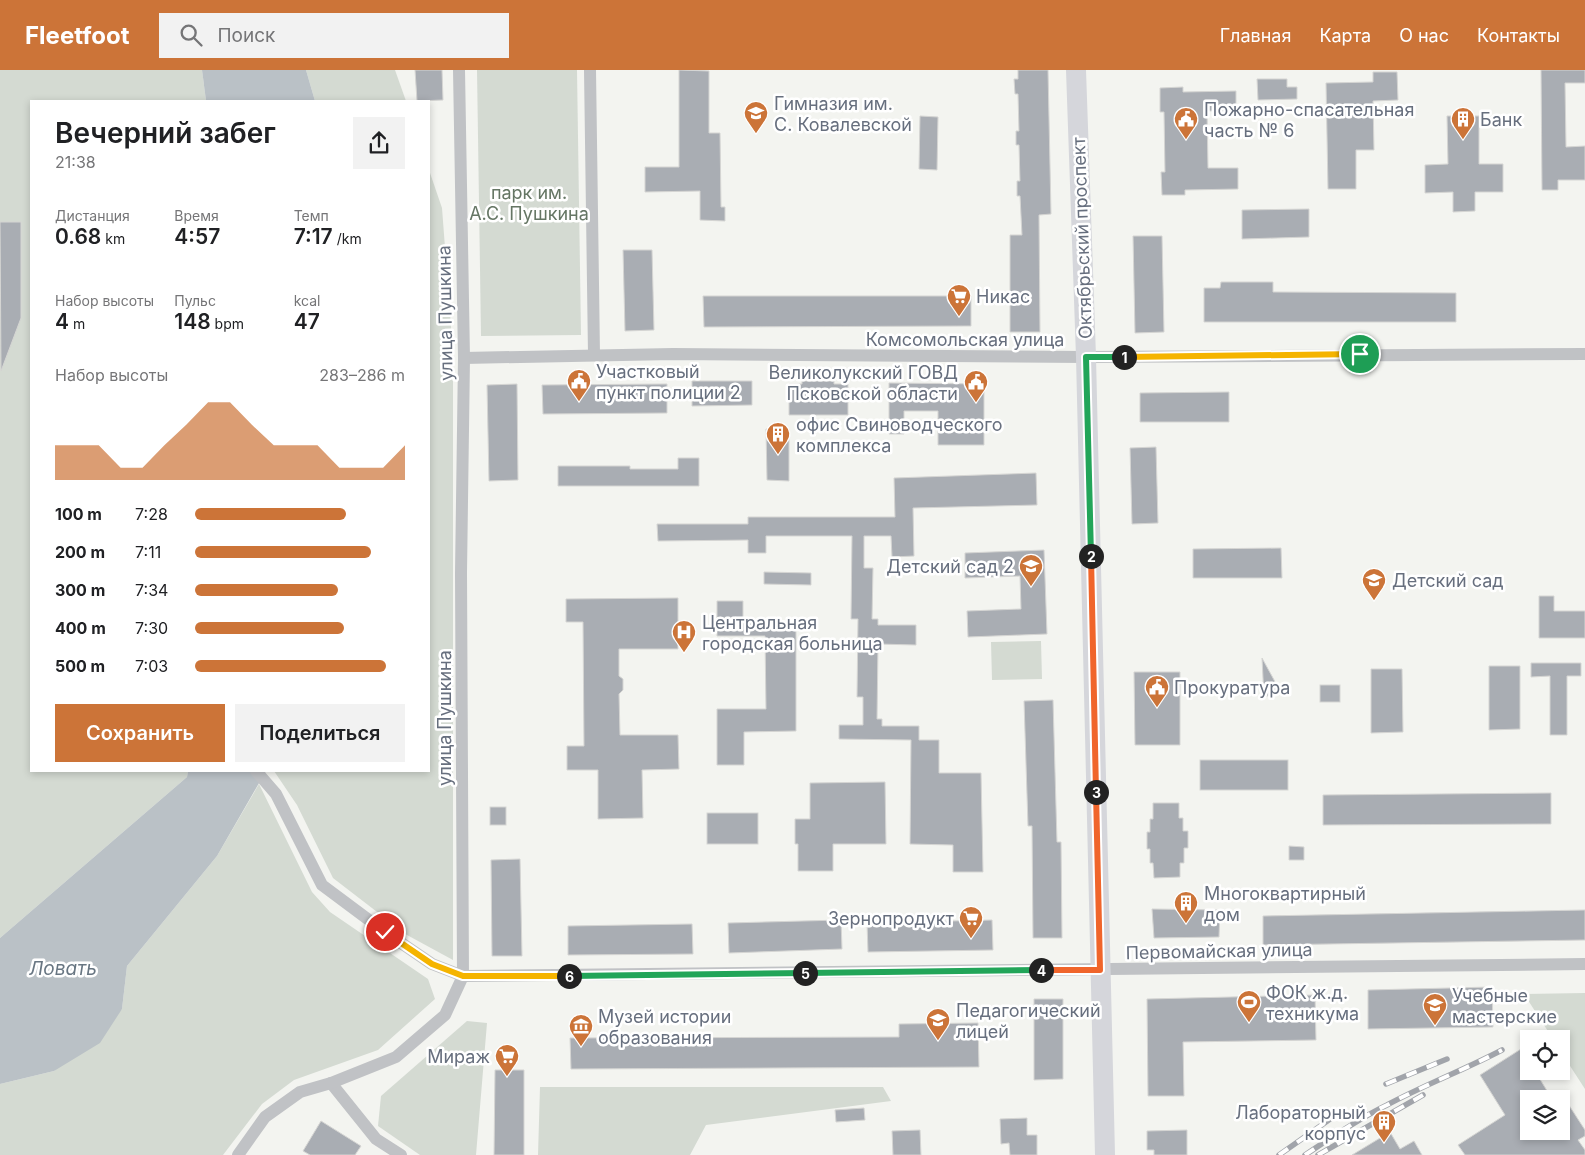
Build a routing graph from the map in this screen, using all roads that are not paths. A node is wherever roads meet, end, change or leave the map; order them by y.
1 (460, 70) edge
2 (590, 70) edge
3 (1076, 70) edge
4 (1585, 354) edge
5 (594, 355) junction
6 (1086, 357) junction
7 (464, 358) junction
8 (257, 772) edge
9 (1585, 964) edge
10 (1100, 970) junction
11 (463, 976) junction
12 (331, 1083) junction
13 (238, 1155) edge
14 (400, 1155) edge
15 (1105, 1155) edge

1 - 7 street, улица Пушкина
2 - 5 street
3 - 6 main road, Октябрьский проспект
4 - 6 street, Комсомольская улица
5 - 6 street, Комсомольская улица
5 - 7 street, Комсомольская улица
6 - 10 main road, Октябрьский проспект
7 - 11 street, улица Пушкина
8 - 11 street
9 - 10 street, Первомайская улица
10 - 11 street, Первомайская улица
10 - 15 main road, Октябрьский проспект
11 - 12 street, улица Пушкина
12 - 13 street, улица Пушкина
12 - 14 street

